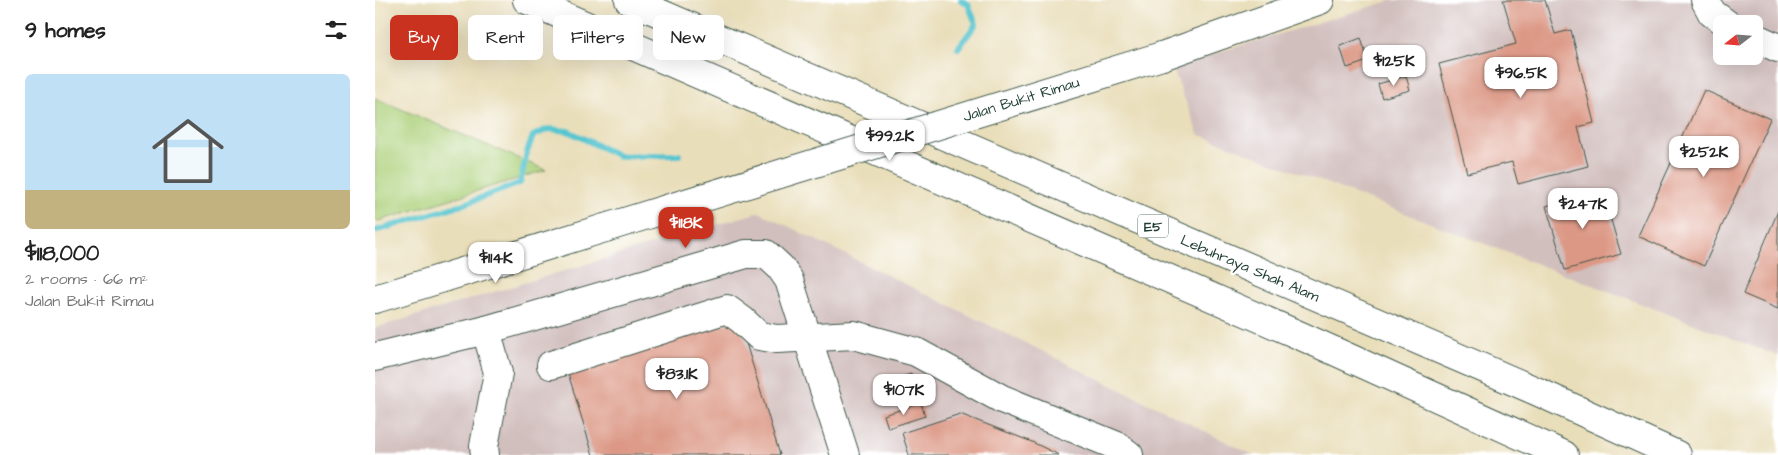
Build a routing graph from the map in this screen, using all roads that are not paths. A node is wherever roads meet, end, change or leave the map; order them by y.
1 (527, 0) edge
2 (629, 0) edge
3 (1320, 0) edge
4 (1705, 0) edge
5 (1714, 15) edge
6 (1763, 40) edge
7 (1778, 48) edge
8 (375, 299) edge
9 (486, 330) junction
10 (807, 336) junction
11 (375, 357) edge
12 (551, 365) dead end
13 (485, 455) edge
14 (845, 455) edge
15 (1129, 455) edge
16 (1564, 455) edge
17 (1677, 455) edge

1 - 16 main road
2 - 17 main road, Lebuhraya Shah Alam / E5
3 - 8 main road, Jalan Bukit Rimau, bridge
4 - 5 main road
6 - 7 main road
9 - 10 main road
9 - 11 main road
9 - 13 main road
10 - 12 main road
10 - 14 main road
10 - 15 main road

